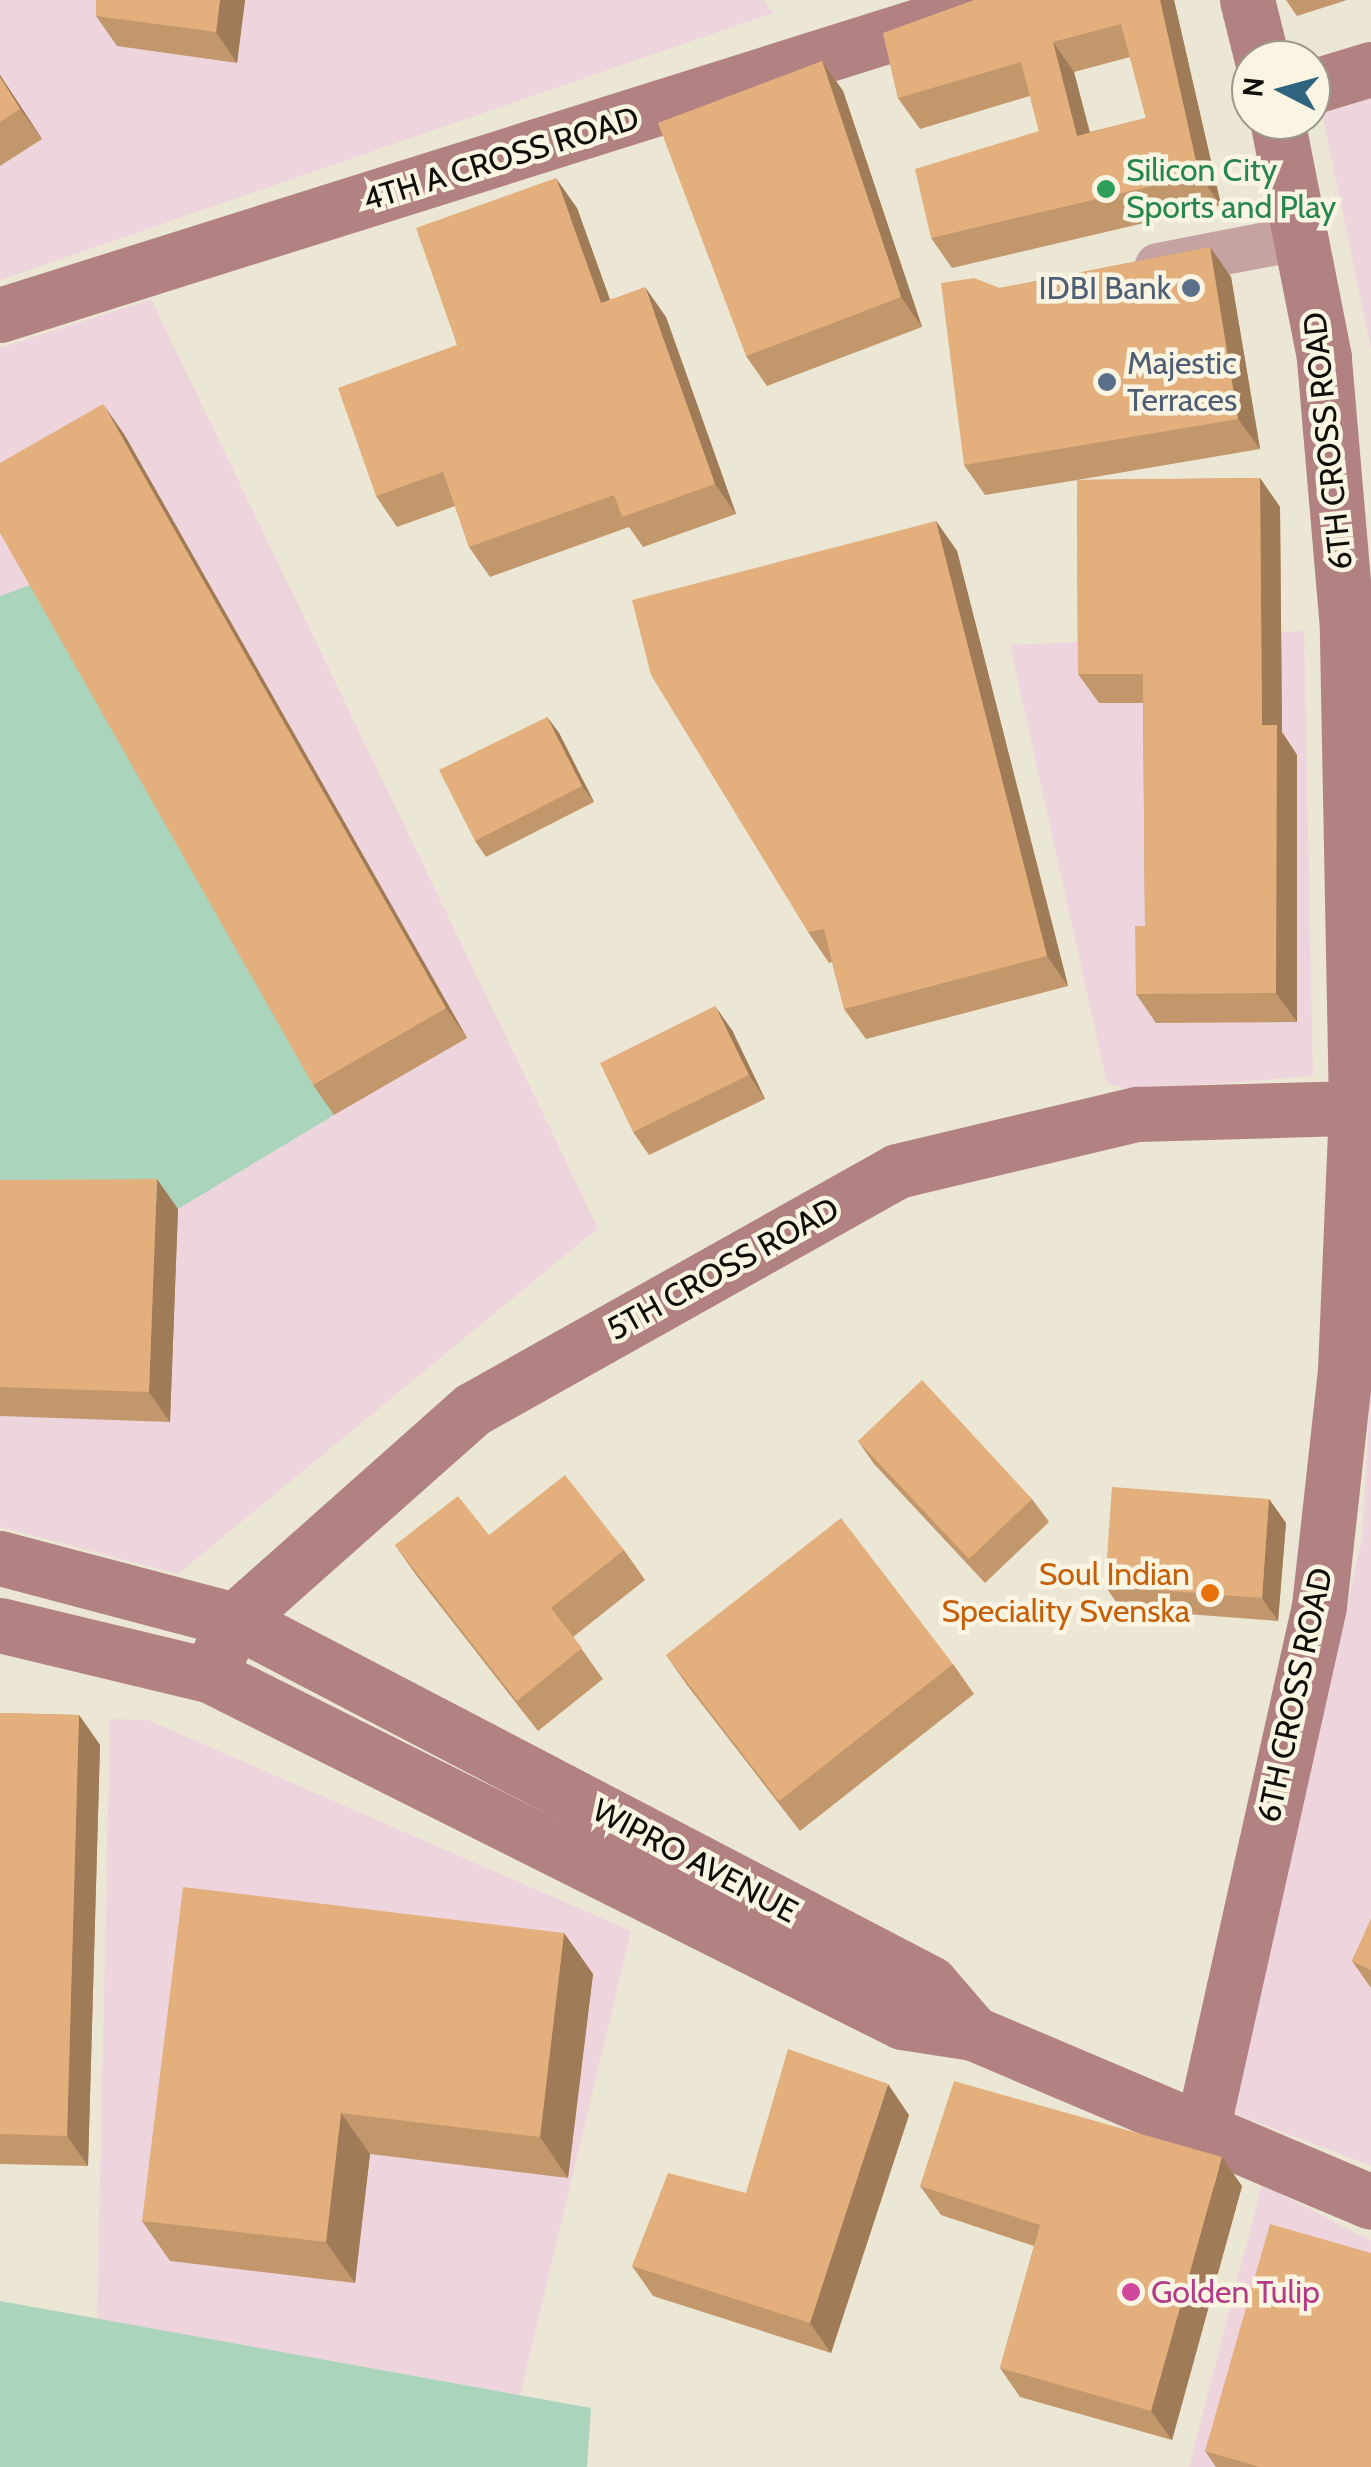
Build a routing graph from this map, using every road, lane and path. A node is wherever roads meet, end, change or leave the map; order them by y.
1 (1000, 0) edge
2 (1247, 0) edge
3 (1257, 40) edge
4 (1371, 69) edge
5 (1331, 81) edge
6 (1281, 140) edge
7 (1302, 237) junction
8 (1112, 274) edge
9 (0, 315) edge
10 (1356, 1108) junction
11 (0, 1558) edge
12 (235, 1620) junction
13 (0, 1626) edge
14 (209, 1675) junction
15 (973, 2032) junction
16 (1202, 2130) junction
17 (1371, 2202) edge

1 - 9 street, 4TH A CROSS ROAD
2 - 3 street
4 - 5 street
6 - 7 street, 6TH CROSS ROAD
7 - 8 street
7 - 10 street, 6TH CROSS ROAD
10 - 12 street, 5TH CROSS ROAD
10 - 16 street, 6TH CROSS ROAD
11 - 12 street, WIPRO AVENUE
12 - 14 street, 5TH CROSS ROAD
12 - 15 street, WIPRO AVENUE
13 - 14 street, WIPRO AVENUE
14 - 15 street, WIPRO AVENUE
15 - 16 street, WIPRO AVENUE
16 - 17 street, WIPRO AVENUE

